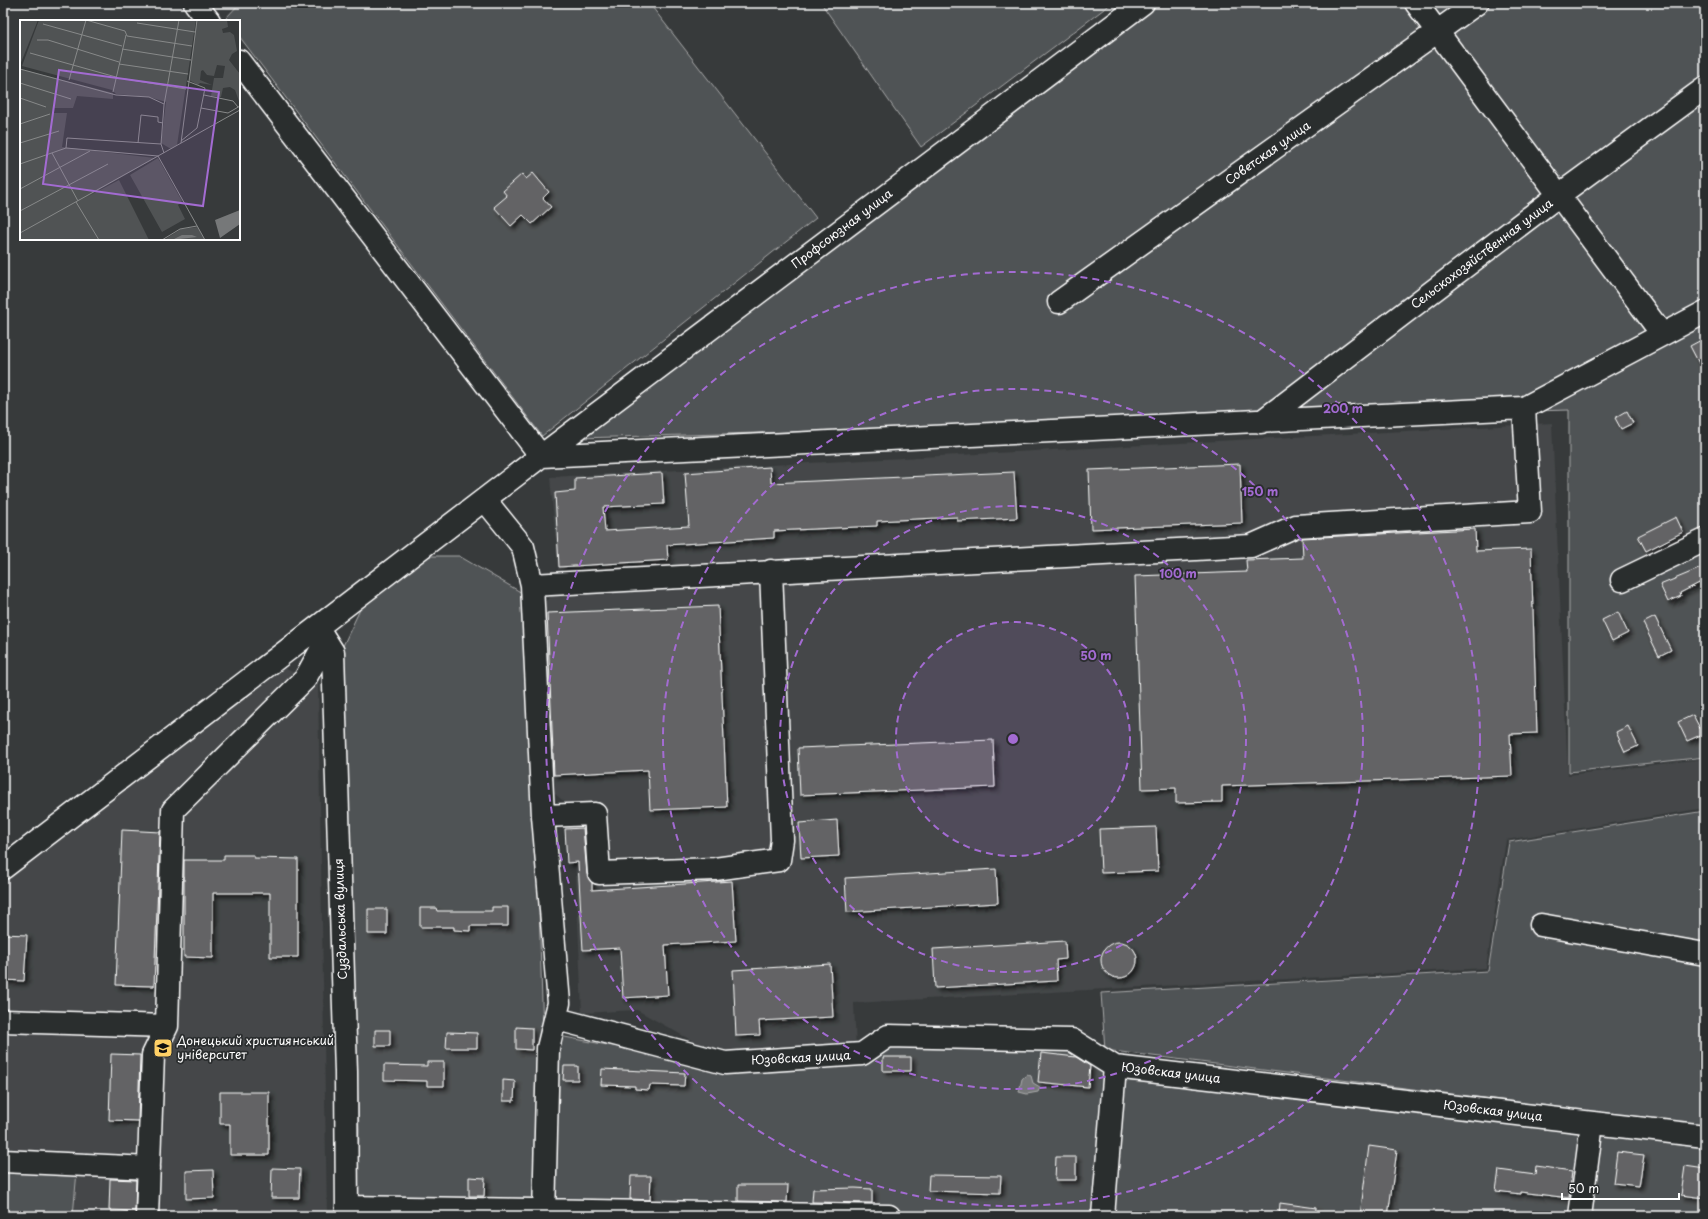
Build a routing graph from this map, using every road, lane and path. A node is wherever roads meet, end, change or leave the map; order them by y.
1 (195, 3) edge
2 (1143, 3) edge
3 (1416, 3) edge
4 (1477, 3) edge
5 (207, 20) edge
6 (1438, 32) junction
7 (240, 62) edge
8 (1705, 88) edge
9 (1559, 195) junction
10 (1059, 302) dead end
11 (1705, 312) edge
12 (1662, 334) junction
13 (1524, 408) junction
14 (1261, 422) junction
15 (541, 456) junction
16 (485, 500) junction
17 (1705, 540) edge
18 (770, 571) junction
19 (1622, 580) dead end
20 (532, 584) junction
21 (322, 634) junction
22 (543, 816) junction
23 (3, 868) edge
24 (1541, 925) dead end
25 (1705, 954) edge
26 (557, 1019) junction
27 (3, 1020) edge
28 (166, 1026) junction
29 (1115, 1067) junction
30 (1592, 1123) junction
31 (1705, 1136) edge
32 (3, 1161) edge
33 (149, 1168) junction
34 (347, 1211) edge
35 (544, 1213) edge
36 (147, 1216) edge
37 (889, 1216) edge
38 (1103, 1216) edge
39 (1580, 1216) edge

1 - 5 street
2 - 15 street, Профсоюзная улица
3 - 6 street
4 - 6 street, Советская улица
6 - 9 street
6 - 10 street, Советская улица
7 - 15 street
8 - 9 street, Сельскохозяйственная улица
9 - 12 street
9 - 14 street, Сельскохозяйственная улица
11 - 12 street
12 - 13 street
13 - 14 street
13 - 18 street
14 - 15 street
15 - 16 street, Профсоюзная улица
16 - 20 street
16 - 21 street, Профсоюзная улица
17 - 19 street
18 - 20 street
18 - 22 street
20 - 22 street
21 - 23 street, Профсоюзная улица
21 - 28 street
21 - 34 street, Суздальська вулиця
22 - 26 street
24 - 25 street
26 - 29 street, Юзовская улица
26 - 35 street
27 - 28 street
28 - 33 street
29 - 30 street, Юзовская улица
29 - 38 street
30 - 31 street, Юзовская улица
30 - 39 street
32 - 33 street
33 - 36 street
34 - 35 street
35 - 37 street

